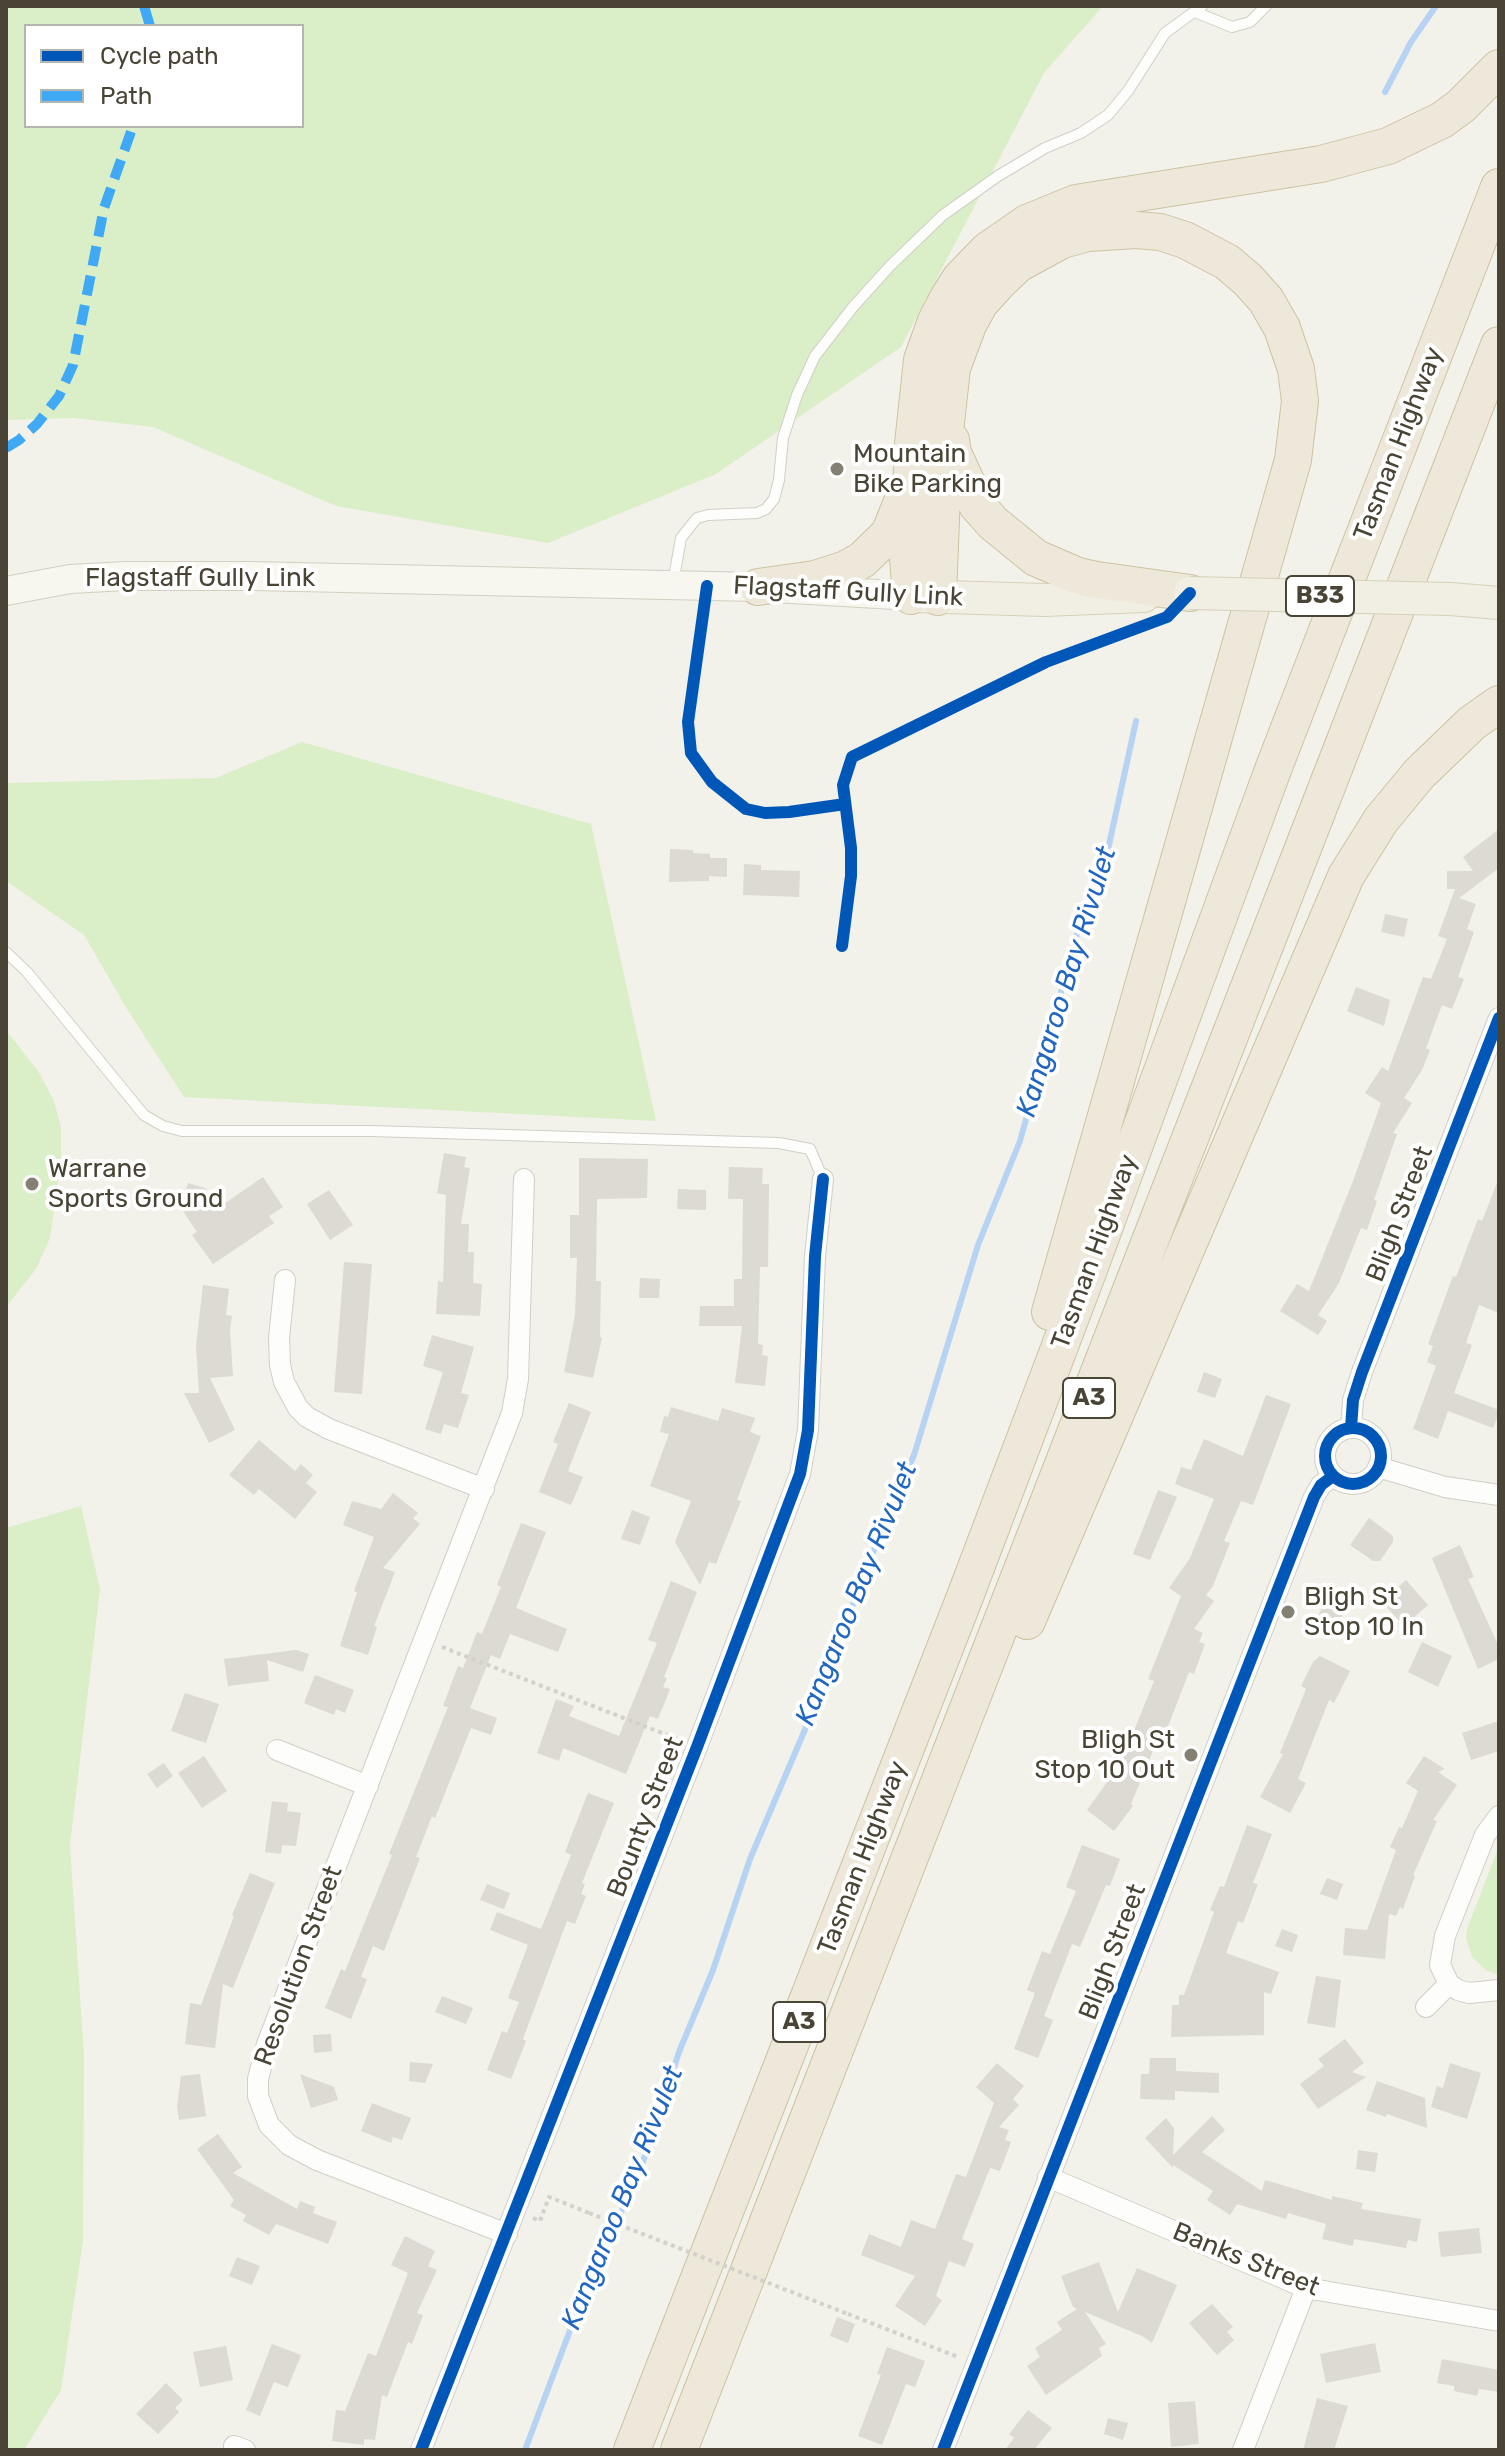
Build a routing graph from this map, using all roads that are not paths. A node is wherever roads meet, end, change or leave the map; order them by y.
1 (1266, 6) edge
2 (1199, 9) edge
3 (1499, 68) edge
4 (1499, 187) edge
5 (1499, 345) edge
6 (949, 394) junction
7 (913, 444) junction
8 (673, 585) junction
9 (758, 587) junction
10 (6, 591) edge
11 (1190, 593) junction
12 (924, 597) junction
13 (1499, 600) edge
14 (1499, 704) edge
15 (6, 952) edge
16 (1499, 1018) edge
17 (1493, 1050) edge
18 (524, 1179) dead end
19 (823, 1179) joint
20 (285, 1280) dead end
21 (1351, 1428) junction
22 (1378, 1467) junction
23 (1333, 1476) junction
24 (484, 1489) junction
25 (1499, 1495) edge
26 (966, 1594) junction
27 (277, 1750) dead end
28 (368, 1786) junction
29 (1499, 1816) edge
30 (1449, 1984) junction
31 (1499, 1990) edge
32 (1426, 2007) dead end
33 (794, 2157) junction
34 (1048, 2177) junction
35 (507, 2234) junction
36 (1306, 2288) junction
37 (1499, 2321) edge
38 (421, 2450) edge
39 (632, 2450) edge
40 (679, 2450) edge
41 (943, 2450) edge
42 (1243, 2450) edge

1 - 2 lane
2 - 8 lane
3 - 7 highway
4 - 26 highway, Tasman Highway / A3
5 - 33 highway, Tasman Highway / A3
6 - 11 highway
6 - 12 highway
6 - 26 highway
7 - 9 highway
7 - 12 highway
8 - 9 street, Flagstaff Gully Link
8 - 10 street, Flagstaff Gully Link
9 - 12 street, Flagstaff Gully Link
11 - 12 main road, Flagstaff Gully Link / B33
11 - 13 main road, Flagstaff Gully Link / B33, bridge
14 - 33 highway
15 - 19 lane
16 - 17 street, Bligh Street
17 - 21 street, Bligh Street
18 - 24 street, Resolution Street
19 - 35 street, Bounty Street
20 - 24 street
21 - 22 street
21 - 23 street
22 - 23 street
22 - 25 street
23 - 34 street, Bligh Street
24 - 28 street, Resolution Street
26 - 39 highway, Tasman Highway / A3
27 - 28 street
28 - 35 street, Resolution Street
29 - 30 street
30 - 31 street
30 - 32 street
33 - 40 highway, Tasman Highway / A3
34 - 36 street, Banks Street
34 - 41 street, Bligh Street
35 - 38 street, Bounty Street
36 - 37 street, Banks Street
36 - 42 street

